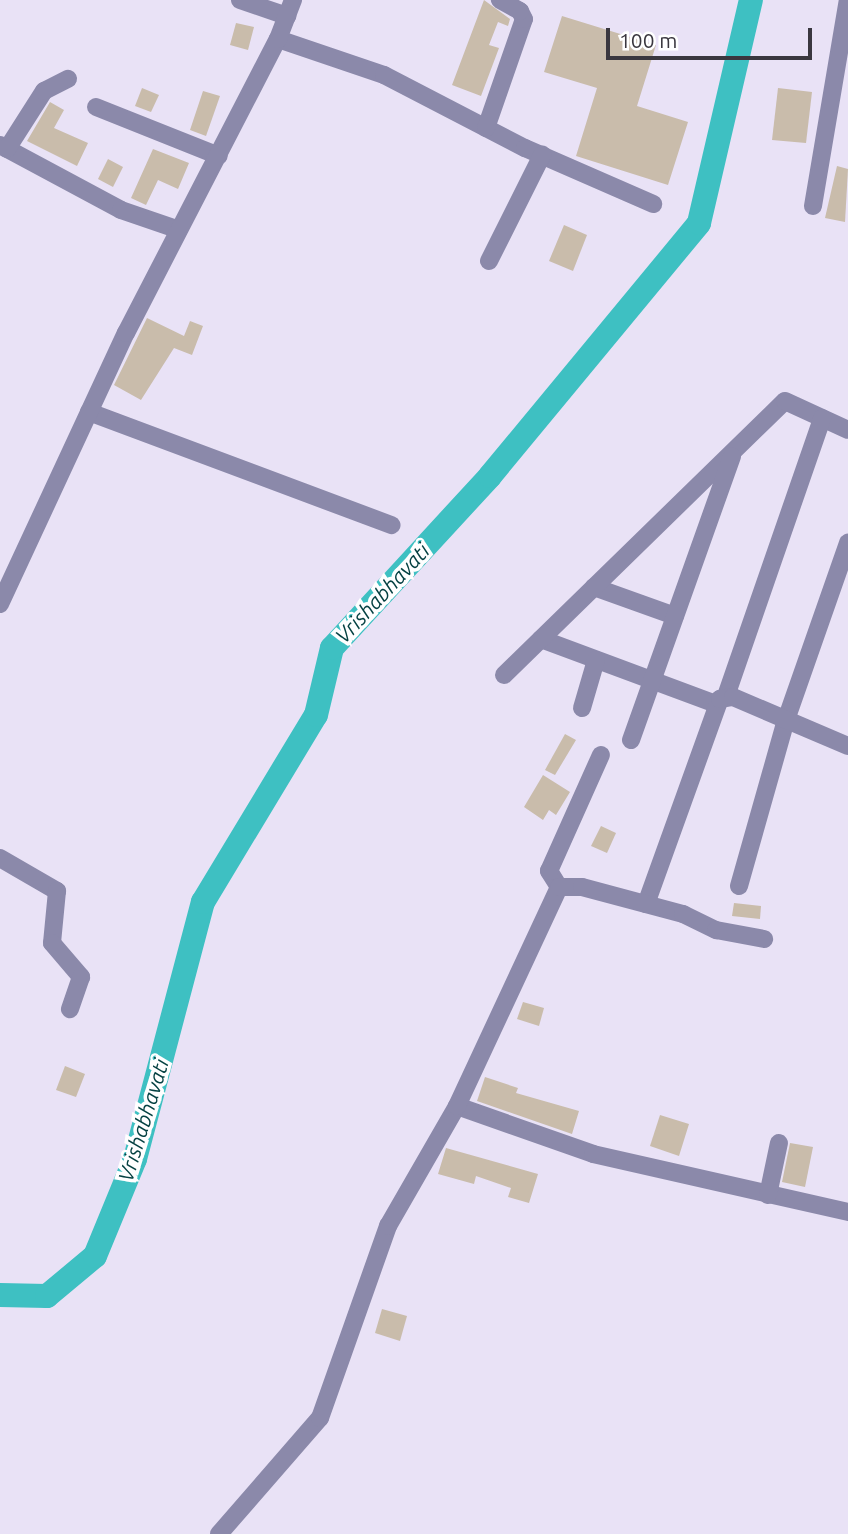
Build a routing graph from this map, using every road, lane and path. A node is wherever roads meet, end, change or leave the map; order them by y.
1 (240, 0) edge
2 (500, 0) edge
3 (848, 0) edge
4 (290, 8) edge
5 (278, 39) junction
6 (68, 79) dead end
7 (96, 107) dead end
8 (486, 128) junction
9 (3, 147) edge
10 (542, 155) junction
11 (219, 156) junction
12 (653, 204) dead end
13 (813, 205) dead end
14 (179, 230) junction
15 (489, 261) dead end
16 (89, 412) junction
17 (822, 418) junction
18 (848, 430) edge
19 (734, 450) junction
20 (392, 525) dead end
21 (848, 543) edge
22 (594, 587) junction
23 (0, 604) edge
24 (674, 616) junction
25 (541, 639) junction
26 (596, 660) junction
27 (504, 675) dead end
28 (651, 680) junction
29 (721, 700) junction
30 (582, 708) dead end
31 (786, 720) junction
32 (631, 740) dead end
33 (848, 746) edge
34 (601, 755) dead end
35 (0, 858) edge
36 (739, 886) dead end
37 (559, 887) junction
38 (646, 904) junction
39 (764, 939) dead end
40 (70, 1009) dead end
41 (457, 1107) junction
42 (779, 1143) dead end
43 (768, 1195) junction
44 (848, 1212) edge
45 (219, 1534) edge

1 - 4 street
2 - 8 street
3 - 13 street
4 - 5 street
5 - 8 street
5 - 11 street
6 - 9 street
7 - 11 street
8 - 10 street
9 - 14 street
10 - 12 street
10 - 15 street
11 - 14 street
14 - 16 street
16 - 20 street
16 - 23 street
17 - 18 street
17 - 19 street
17 - 29 street
19 - 22 street
19 - 24 street
21 - 31 street
22 - 24 street
22 - 25 street
24 - 28 street
25 - 26 street
25 - 27 street
26 - 28 street
26 - 30 street
28 - 29 street
28 - 32 street
29 - 31 street
29 - 38 street
31 - 33 street
31 - 36 street
34 - 37 street
35 - 40 street
37 - 38 street
37 - 41 street
38 - 39 street
41 - 43 street
41 - 45 street
42 - 43 street
43 - 44 street

